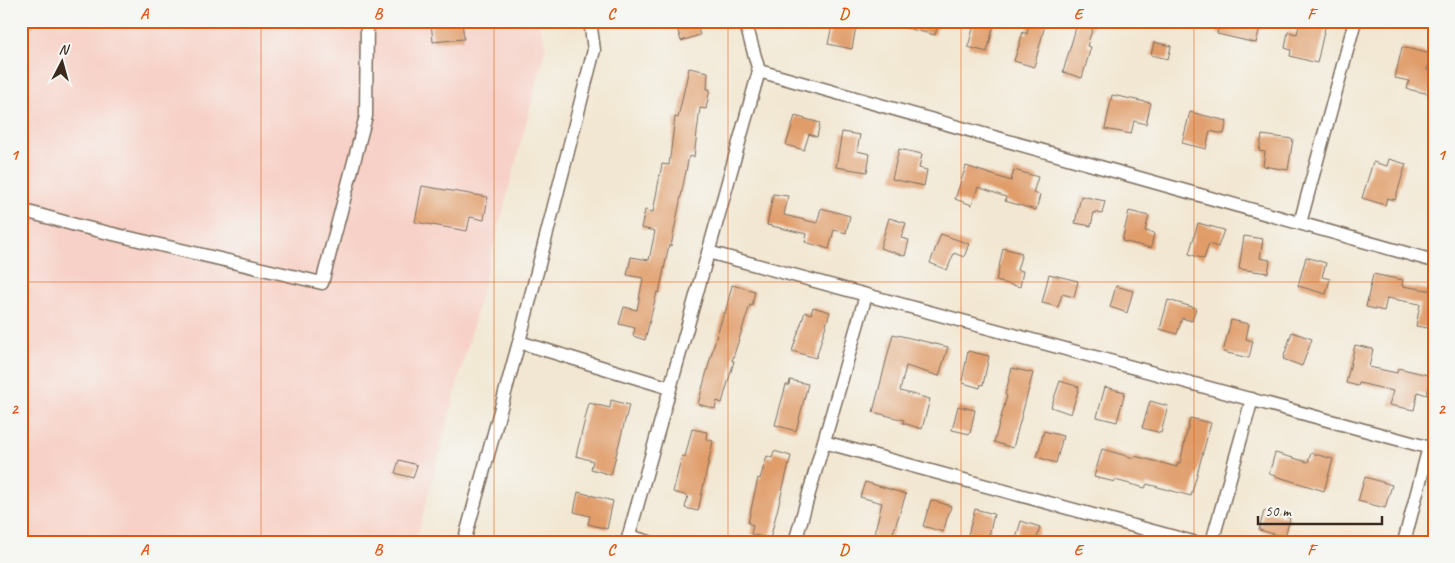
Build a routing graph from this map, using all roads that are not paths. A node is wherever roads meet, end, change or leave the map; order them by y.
1 (367, 21) edge
2 (590, 21) edge
3 (745, 21) edge
4 (1355, 21) edge
5 (759, 71) junction
6 (21, 210) edge
7 (1300, 223) junction
8 (708, 252) junction
9 (1434, 261) edge
10 (866, 295) junction
11 (519, 342) junction
12 (670, 388) junction
13 (1252, 399) junction
14 (824, 442) junction
15 (1431, 448) edge
16 (628, 539) edge
17 (464, 542) edge
18 (649, 542) edge
19 (795, 542) edge
20 (1193, 542) edge
21 (1212, 542) edge
22 (1404, 542) edge

1 - 6 street
2 - 11 street
3 - 5 street
4 - 7 street
5 - 7 street
5 - 8 street
7 - 9 street
8 - 10 street
8 - 12 street
10 - 13 street
10 - 14 street
11 - 12 street
11 - 17 street
12 - 16 street
13 - 15 street
13 - 21 street
14 - 19 street
14 - 20 street
15 - 22 street
16 - 18 street

